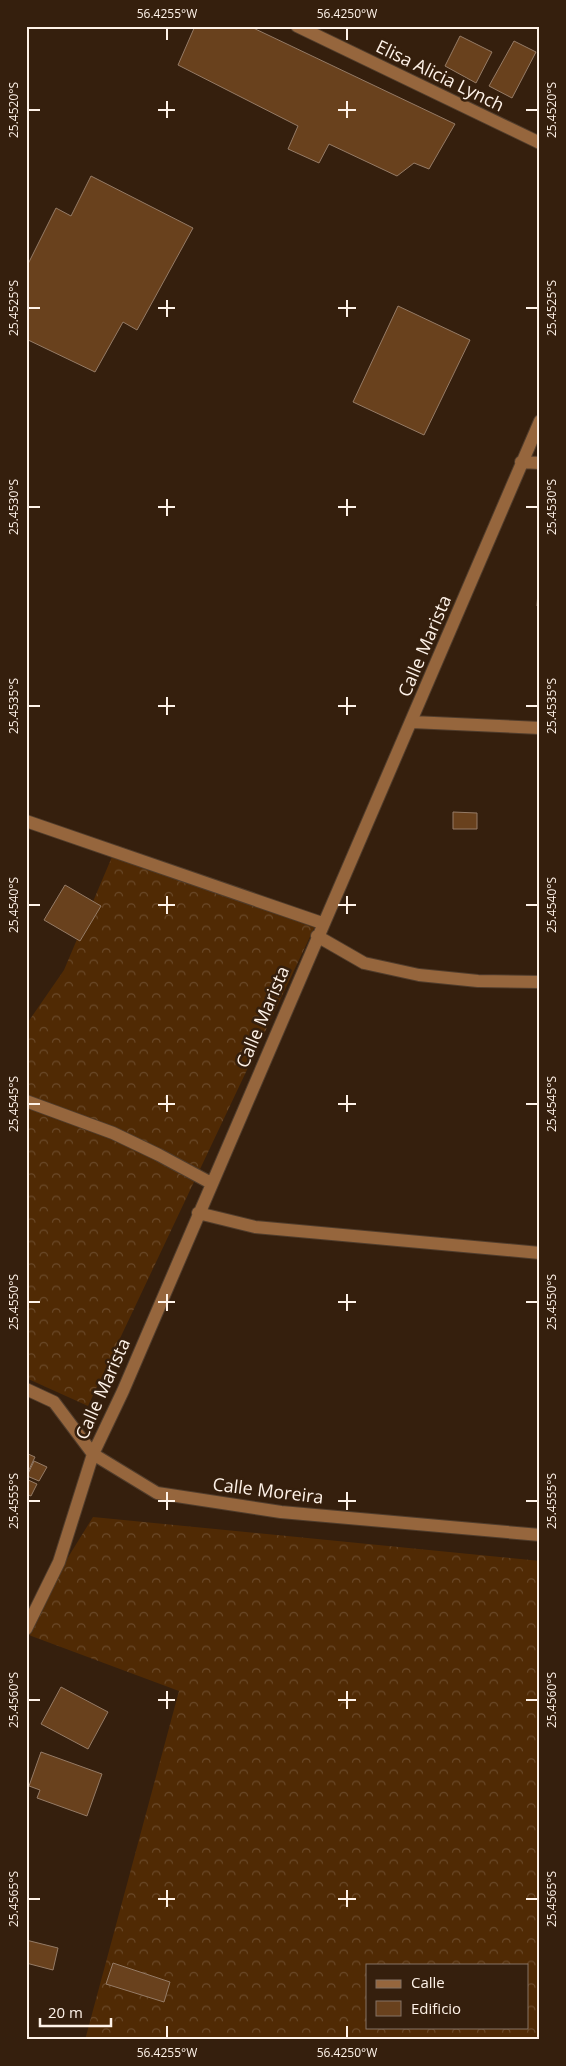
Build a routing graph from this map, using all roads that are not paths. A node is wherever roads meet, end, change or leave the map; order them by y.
1 (297, 26) edge
2 (540, 143) edge
3 (540, 421) edge
4 (522, 462) junction
5 (540, 463) edge
6 (412, 722) junction
7 (540, 728) edge
8 (26, 821) edge
9 (322, 924) junction
10 (317, 936) junction
11 (540, 982) edge
12 (26, 1101) edge
13 (212, 1184) junction
14 (198, 1213) junction
15 (540, 1253) edge
16 (26, 1389) edge
17 (93, 1454) junction
18 (540, 1535) edge
19 (26, 1629) edge

1 - 2 street, Elisa Alicia Lynch
3 - 4 street, Calle Marista
4 - 5 street
4 - 6 street, Calle Marista
6 - 7 street
6 - 9 street, Calle Marista
8 - 9 street
9 - 10 street, Calle Marista
10 - 11 street
10 - 13 street, Calle Marista
12 - 13 street
13 - 14 street, Calle Marista
14 - 15 street
14 - 17 street, Calle Marista
16 - 17 street
17 - 18 street, Calle Moreira
17 - 19 street, Calle Marista

